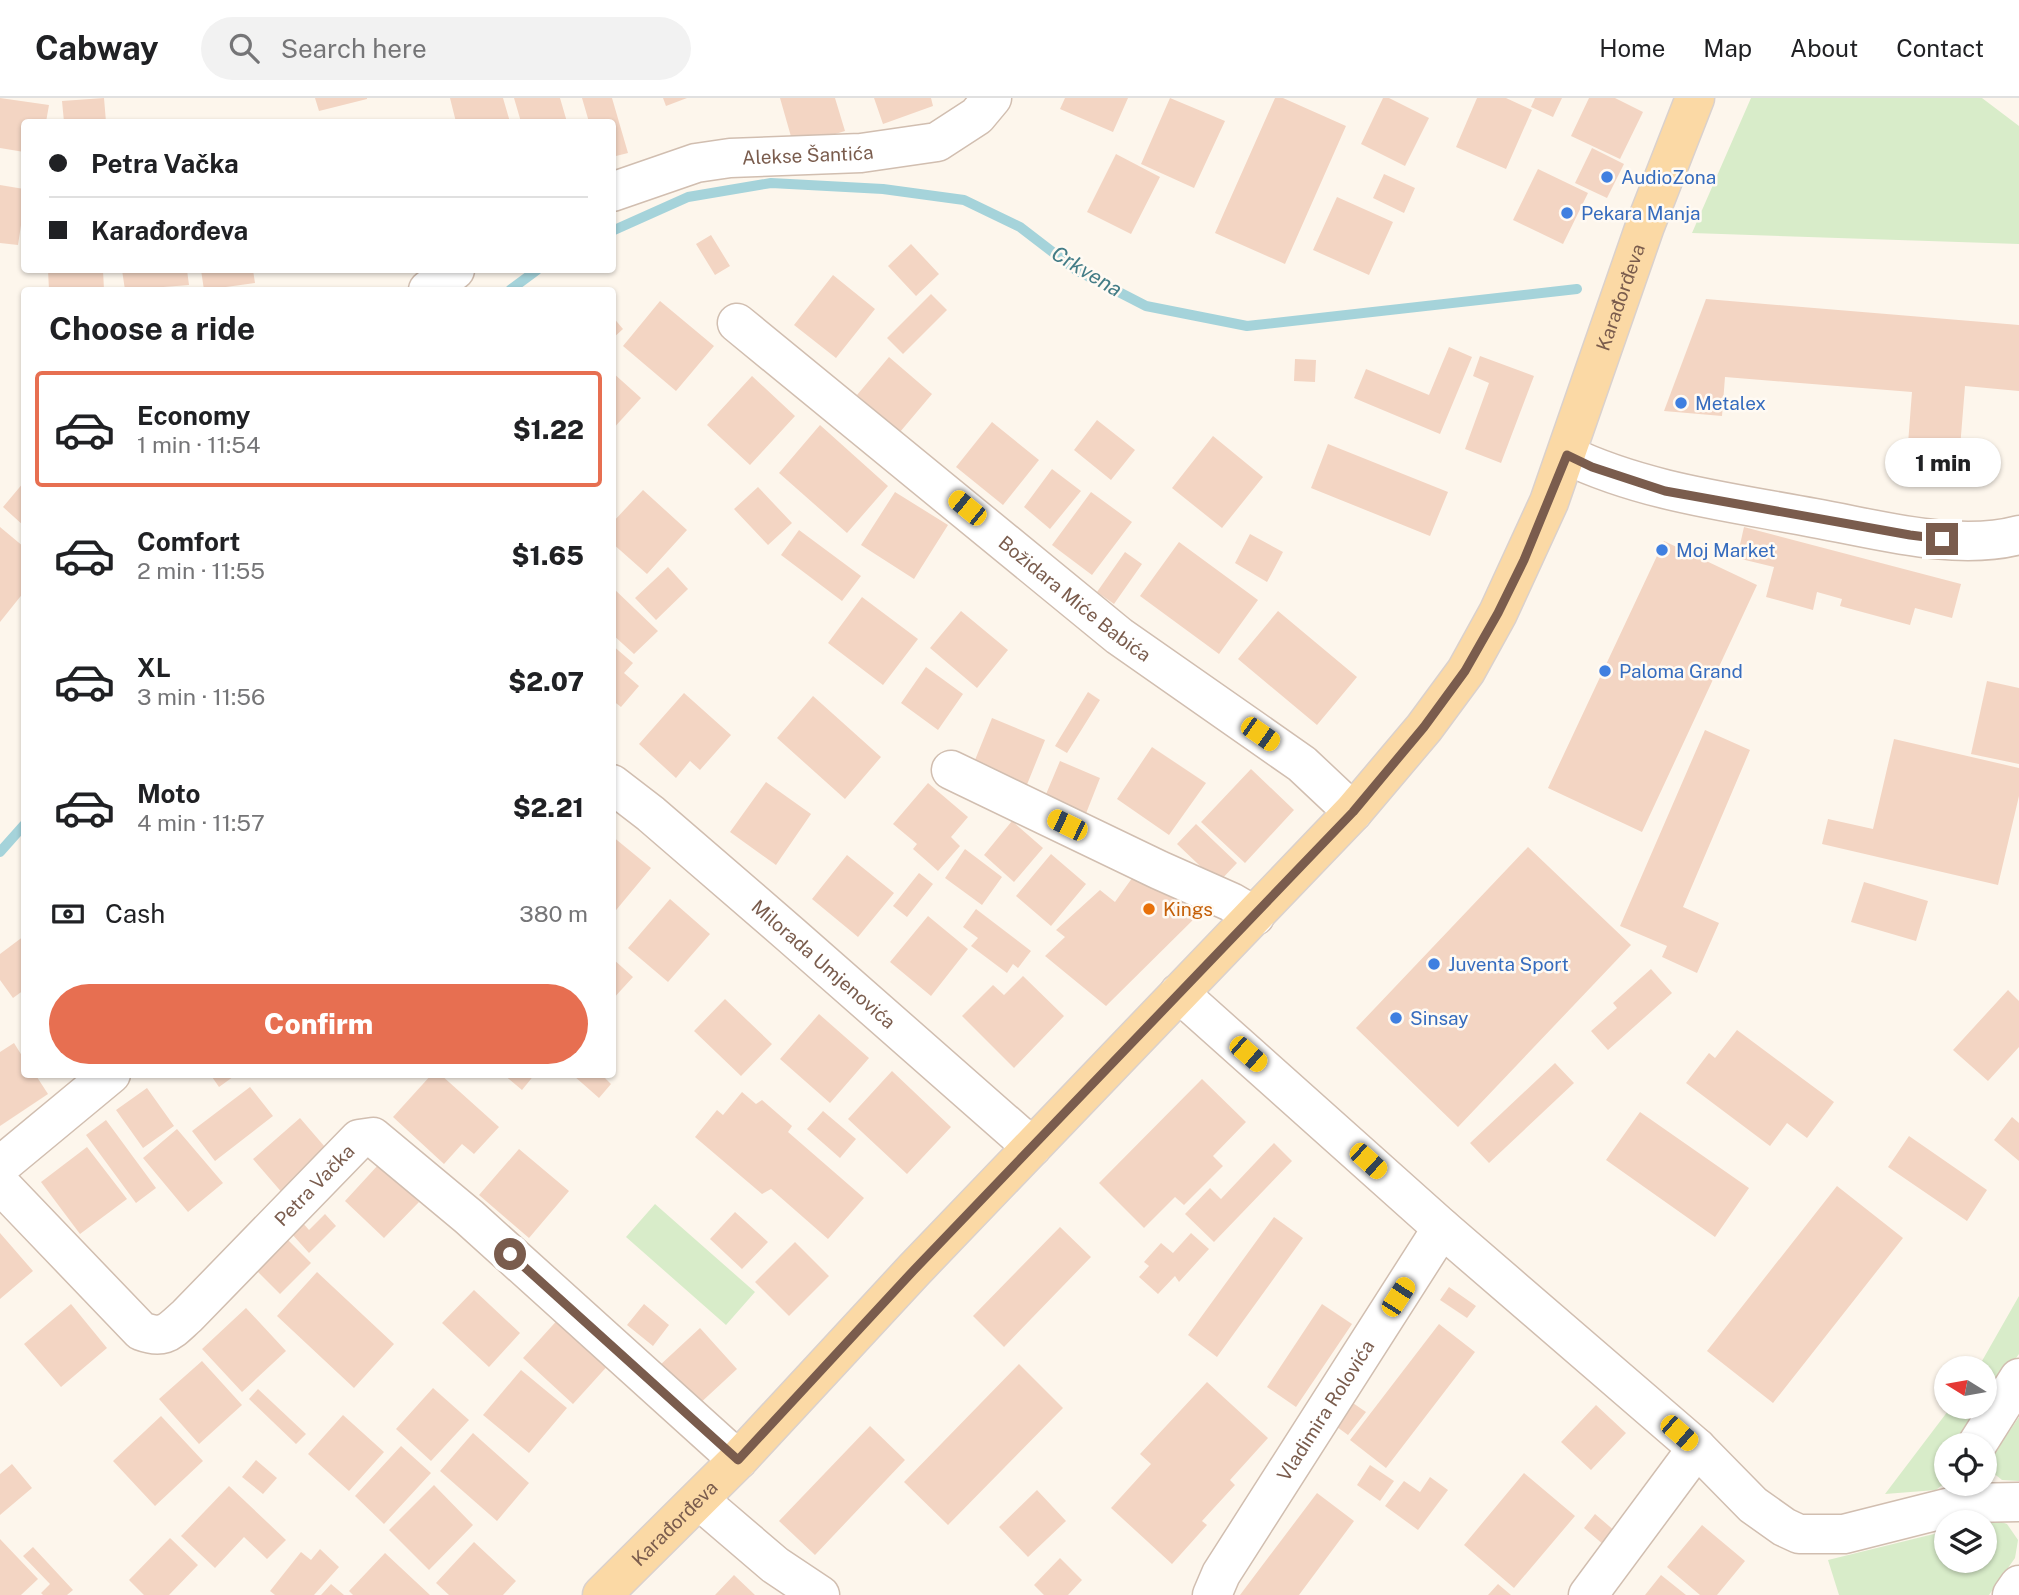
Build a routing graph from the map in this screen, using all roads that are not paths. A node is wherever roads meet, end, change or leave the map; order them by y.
1 (992, 98) edge
2 (1695, 99) edge
3 (616, 191) edge
4 (451, 273) edge
5 (432, 287) edge
6 (737, 323) dead end
7 (1567, 455) junction
8 (2019, 535) edge
9 (951, 769) dead end
10 (616, 787) edge
11 (1353, 812) junction
12 (1255, 916) junction
13 (1179, 993) junction
14 (106, 1078) edge
15 (1032, 1147) junction
16 (0, 1166) edge
17 (0, 1184) edge
18 (1443, 1228) junction
19 (2019, 1378) edge
20 (1984, 1433) edge
21 (1697, 1448) junction
22 (738, 1460) junction
23 (1959, 1496) edge
24 (1978, 1496) edge
25 (699, 1500) junction
26 (2019, 1502) edge
27 (2019, 1586) edge
28 (602, 1595) edge
29 (820, 1595) edge
30 (1212, 1595) edge
31 (1588, 1595) edge
32 (2012, 1595) edge

1 - 3 street, Alekse Šantića
2 - 7 main road, Karađorđeva
4 - 5 street
6 - 11 street, Božidara Miće Babića
7 - 8 street
7 - 11 main road, Karađorđeva
9 - 12 street
10 - 15 street, Milorada Umjenovića
11 - 12 main road, Karađorđeva
12 - 13 main road, Karađorđeva
13 - 15 main road, Karađorđeva
13 - 18 street
14 - 16 street
15 - 22 main road, Karađorđeva
17 - 22 street, Petra Vačka
18 - 21 street
18 - 30 street, Vladimira Rolovića
19 - 20 street
21 - 23 street
21 - 31 street
22 - 25 main road, Karađorđeva
24 - 26 street
25 - 28 main road, Karađorđeva
25 - 29 street
27 - 32 street

